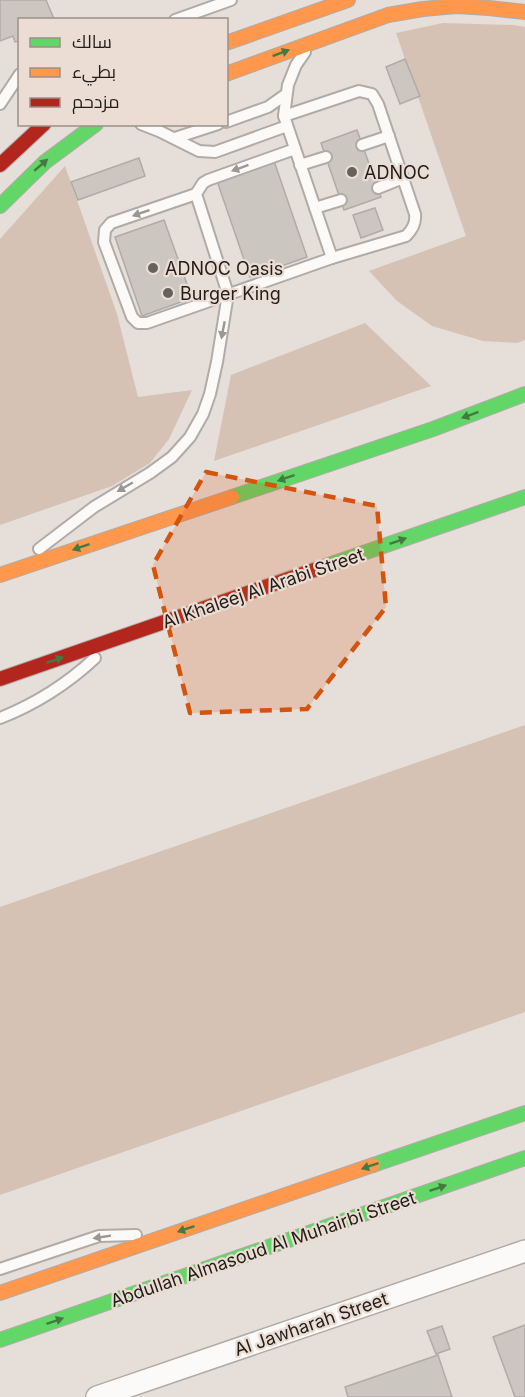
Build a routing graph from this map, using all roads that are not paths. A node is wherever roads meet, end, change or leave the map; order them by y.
1 (231, 0) edge
2 (348, 0) edge
3 (525, 12) edge
4 (180, 18) edge
5 (316, 40) junction
6 (228, 42) edge
7 (228, 73) edge
8 (18, 77) edge
9 (285, 95) junction
10 (0, 104) edge
11 (228, 121) edge
12 (285, 121) junction
13 (42, 126) edge
14 (93, 126) edge
15 (146, 126) edge
16 (212, 126) edge
17 (389, 136) junction
18 (176, 138) junction
19 (362, 145) dead end
20 (295, 149) junction
21 (326, 157) dead end
22 (0, 165) edge
23 (300, 165) junction
24 (403, 178) junction
25 (378, 188) dead end
26 (196, 194) junction
27 (341, 200) dead end
28 (0, 206) edge
29 (315, 208) junction
30 (332, 258) junction
31 (228, 294) junction
32 (525, 394) edge
33 (525, 497) edge
34 (17, 569) junction
35 (0, 575) edge
36 (111, 641) junction
37 (0, 679) edge
38 (0, 718) edge
39 (525, 1113) edge
40 (525, 1158) edge
41 (160, 1238) junction
42 (525, 1251) edge
43 (0, 1269) edge
44 (0, 1293) edge
45 (0, 1340) edge
46 (97, 1397) edge

1 - 4 lane
2 - 6 main road
3 - 5 main road
7 -> 5 main road
5 - 9 lane
8 - 10 lane
9 - 11 lane
9 - 12 lane
12 - 17 lane
12 - 18 lane
12 - 20 lane
13 - 22 main road
28 -> 14 main road
15 - 18 lane
16 - 18 lane
17 - 19 lane
17 - 24 lane
20 - 23 lane
20 -> 26 lane
21 - 23 lane
23 - 29 lane
24 - 25 lane
24 - 30 lane
26 - 31 lane
26 -> 31 lane
27 - 29 lane
29 - 30 lane
30 - 31 lane
31 -> 34 lane
32 -> 34 main road
36 -> 33 main road, Al Khaleej Al Arabi Street
34 - 35 main road
37 -> 36 main road, Al Khaleej Al Arabi Street
36 - 38 lane
39 -> 41 main road
45 -> 40 main road, Abdullah Almasoud Al Muhairbi Street
41 -> 43 lane
41 - 44 main road
42 - 46 street, Al Jawharah Street

